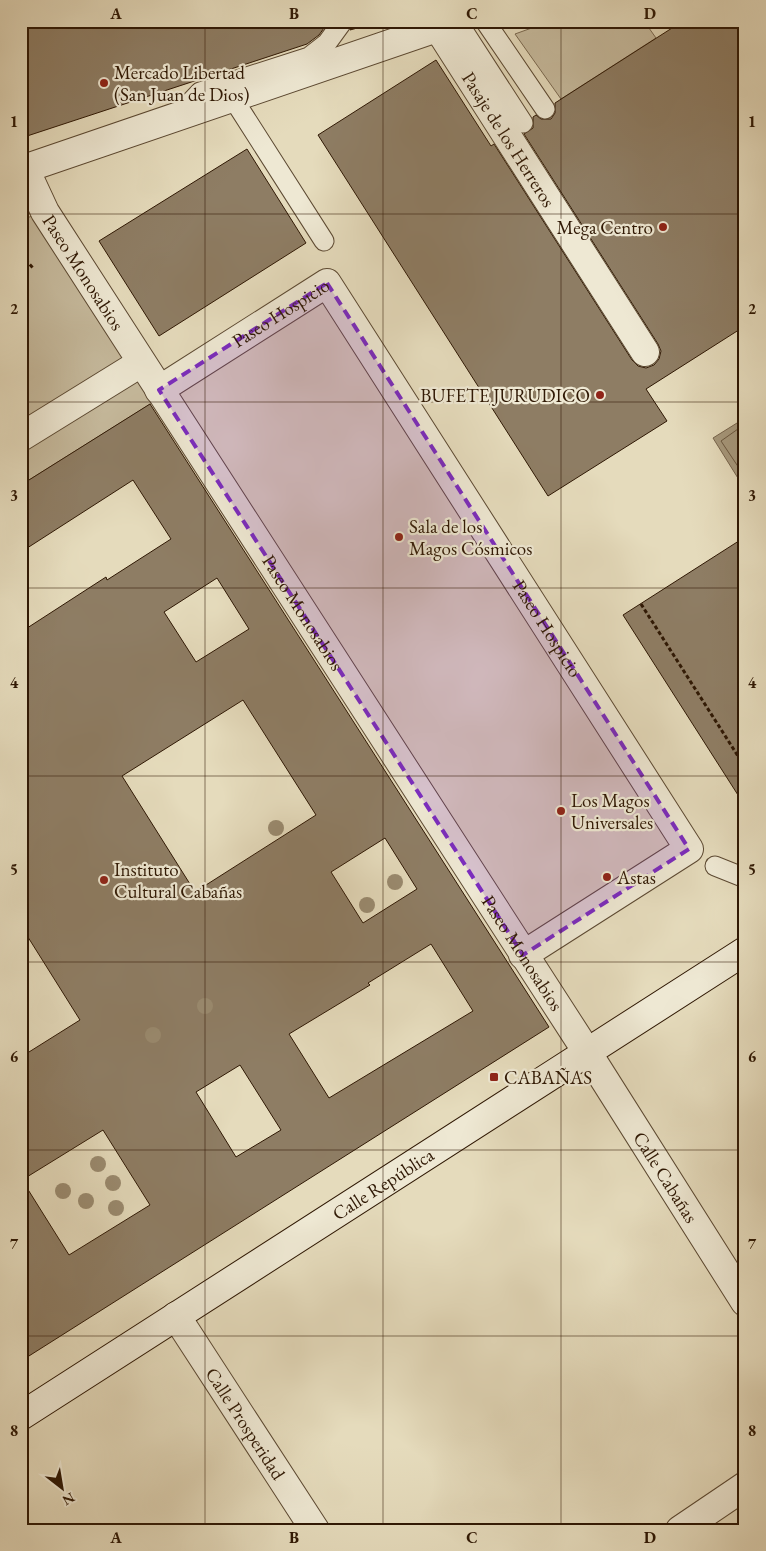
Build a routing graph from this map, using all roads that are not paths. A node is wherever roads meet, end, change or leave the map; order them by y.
1 (343, 21) edge
2 (485, 21) edge
3 (450, 24) edge
4 (232, 97) junction
5 (545, 109) dead end
6 (176, 116) junction
7 (523, 123) dead end
8 (23, 169) edge
9 (324, 241) dead end
10 (645, 352) dead end
11 (133, 360) junction
12 (159, 390) junction
13 (21, 437) edge
14 (715, 866) dead end
15 (745, 878) edge
16 (745, 951) edge
17 (523, 954) junction
18 (587, 1052) junction
19 (745, 1302) edge
20 (176, 1316) junction
21 (21, 1416) edge
22 (745, 1486) edge
23 (315, 1530) edge
24 (680, 1530) edge

1 - 6 lane
2 - 5 lane
3 - 4 street
3 - 7 lane
3 - 10 street, Pasaje de los Herreros
4 - 6 street
4 - 9 lane
6 - 8 street
8 - 11 street, Paseo Monosabios
11 - 12 street, Paseo Monosabios
11 - 13 street
12 - 17 street, Paseo Monosabios
12 - 17 street, Paseo Hospicio
14 - 15 lane
16 - 18 street, Calle República
17 - 18 street, Paseo Monosabios
18 - 19 street, Calle Cabañas
18 - 20 street, Calle República
20 - 21 street, Calle República
20 - 23 street, Calle Prosperidad
22 - 24 street

